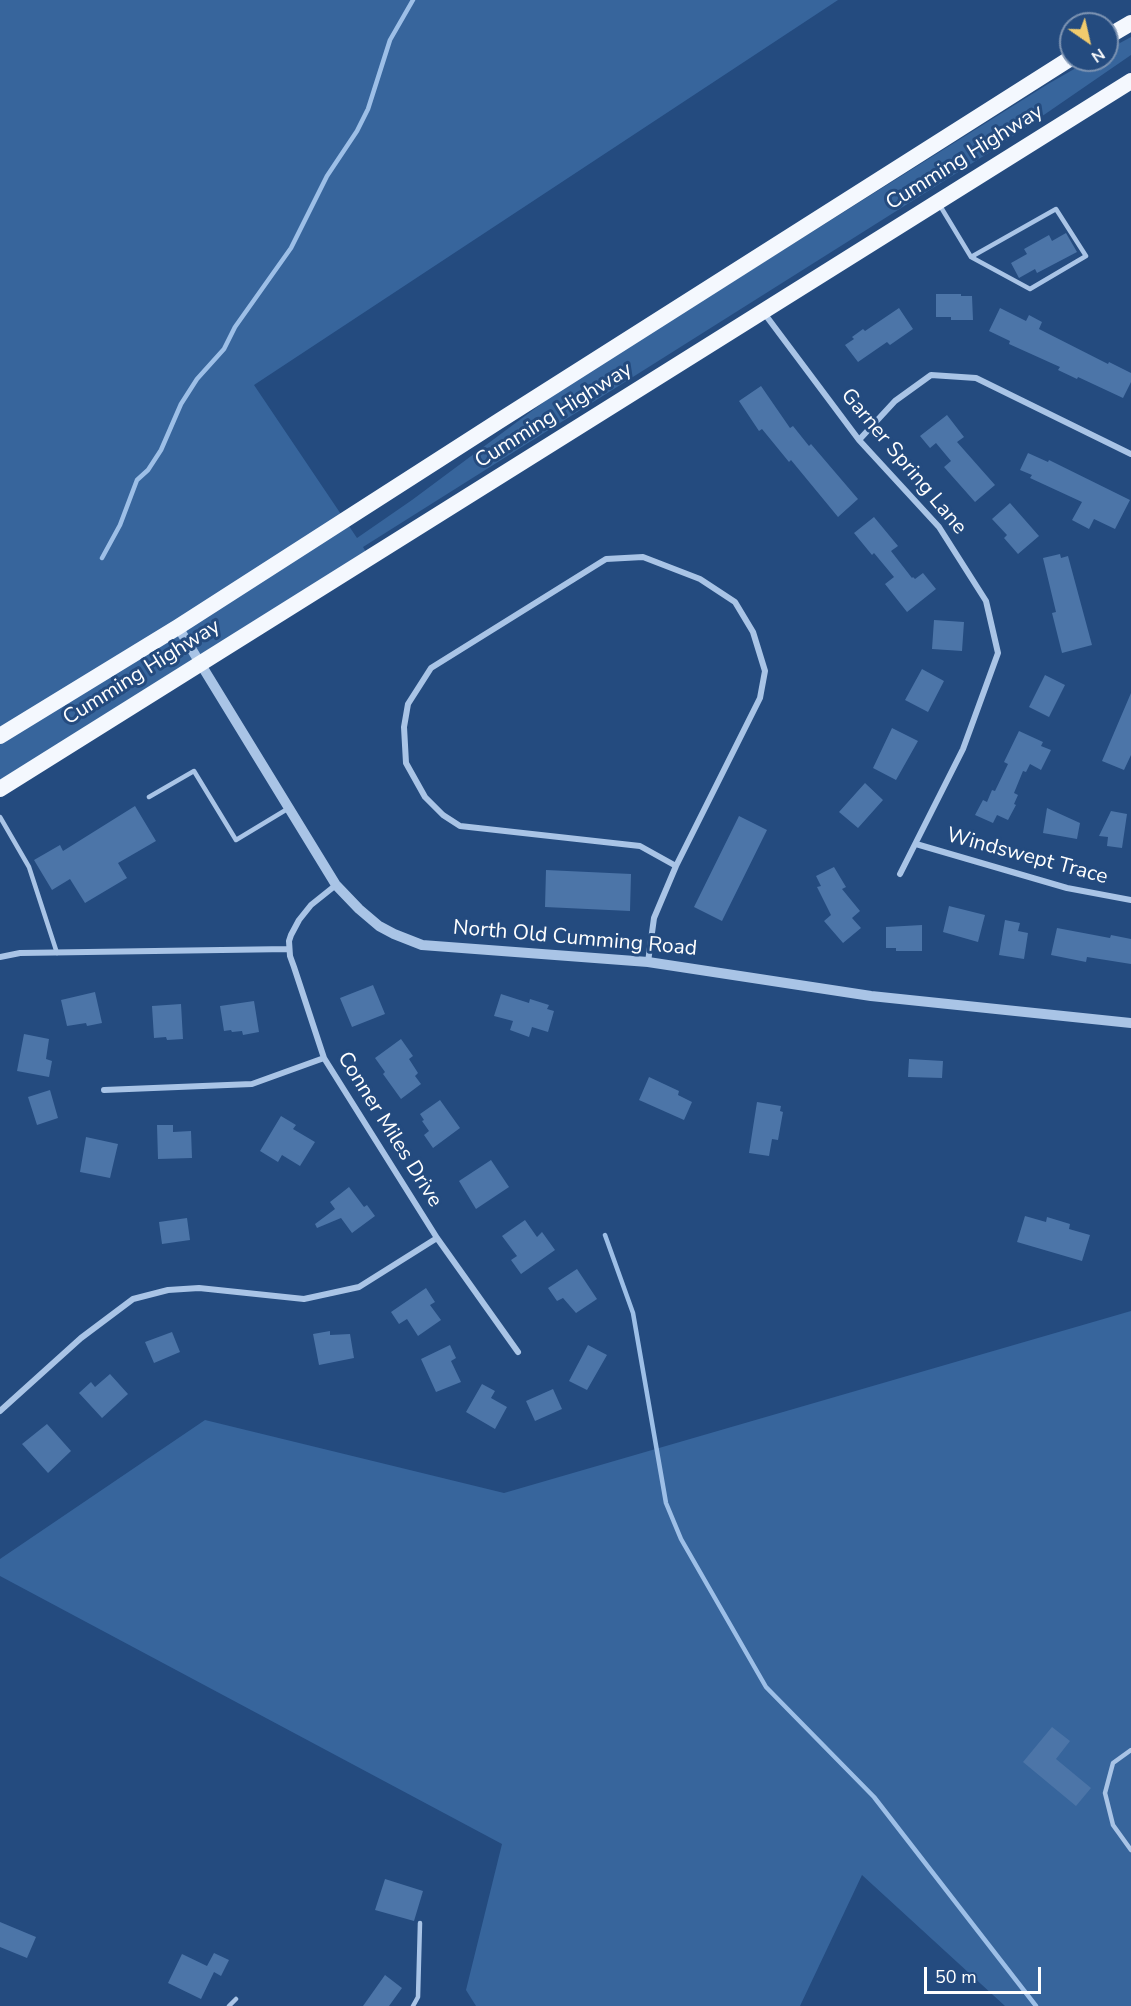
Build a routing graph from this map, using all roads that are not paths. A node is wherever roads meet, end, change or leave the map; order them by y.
1 (1059, 66) edge
2 (1131, 81) edge
3 (938, 202) junction
4 (971, 257) junction
5 (764, 312) junction
6 (859, 440) junction
7 (1131, 454) edge
8 (178, 627) junction
9 (201, 663) junction
10 (0, 736) edge
11 (0, 789) edge
12 (149, 797) dead end
13 (289, 808) junction
14 (0, 817) edge
15 (916, 844) junction
16 (676, 866) junction
17 (900, 874) dead end
18 (336, 885) junction
19 (1131, 900) edge
20 (289, 949) junction
21 (57, 953) junction
22 (0, 957) edge
23 (648, 962) junction
24 (1131, 1023) edge
25 (324, 1058) junction
26 (104, 1090) dead end
27 (437, 1238) junction
28 (518, 1352) dead end
29 (0, 1411) edge
30 (1131, 1750) edge
31 (1131, 1850) edge
32 (420, 1923) dead end
33 (236, 1999) dead end
34 (229, 2006) edge
35 (413, 2006) edge

1 - 8 highway, Cumming Highway
2 - 3 highway, Cumming Highway
3 - 4 lane
3 - 5 highway, Cumming Highway
4 - 4 lane
5 - 6 street, Garner Spring Lane
5 - 9 highway, Cumming Highway
6 - 7 street
6 - 15 street, Garner Spring Lane
8 - 9 street, North Old Cumming Road
8 - 10 highway, Cumming Highway
9 - 11 highway, Cumming Highway
9 - 13 street, North Old Cumming Road
12 - 13 lane
13 - 18 street, North Old Cumming Road
14 - 21 lane
15 - 17 street, Garner Spring Lane
15 - 19 street, Windswept Trace
16 - 16 street
16 - 23 street
18 - 20 street
18 - 23 street, North Old Cumming Road
20 - 21 street
20 - 25 street, Conner Miles Drive
21 - 22 street
23 - 24 street, North Old Cumming Road
25 - 26 street
25 - 27 street, Conner Miles Drive
27 - 28 street, Conner Miles Drive
27 - 29 street
30 - 31 lane
32 - 35 lane
33 - 34 lane

